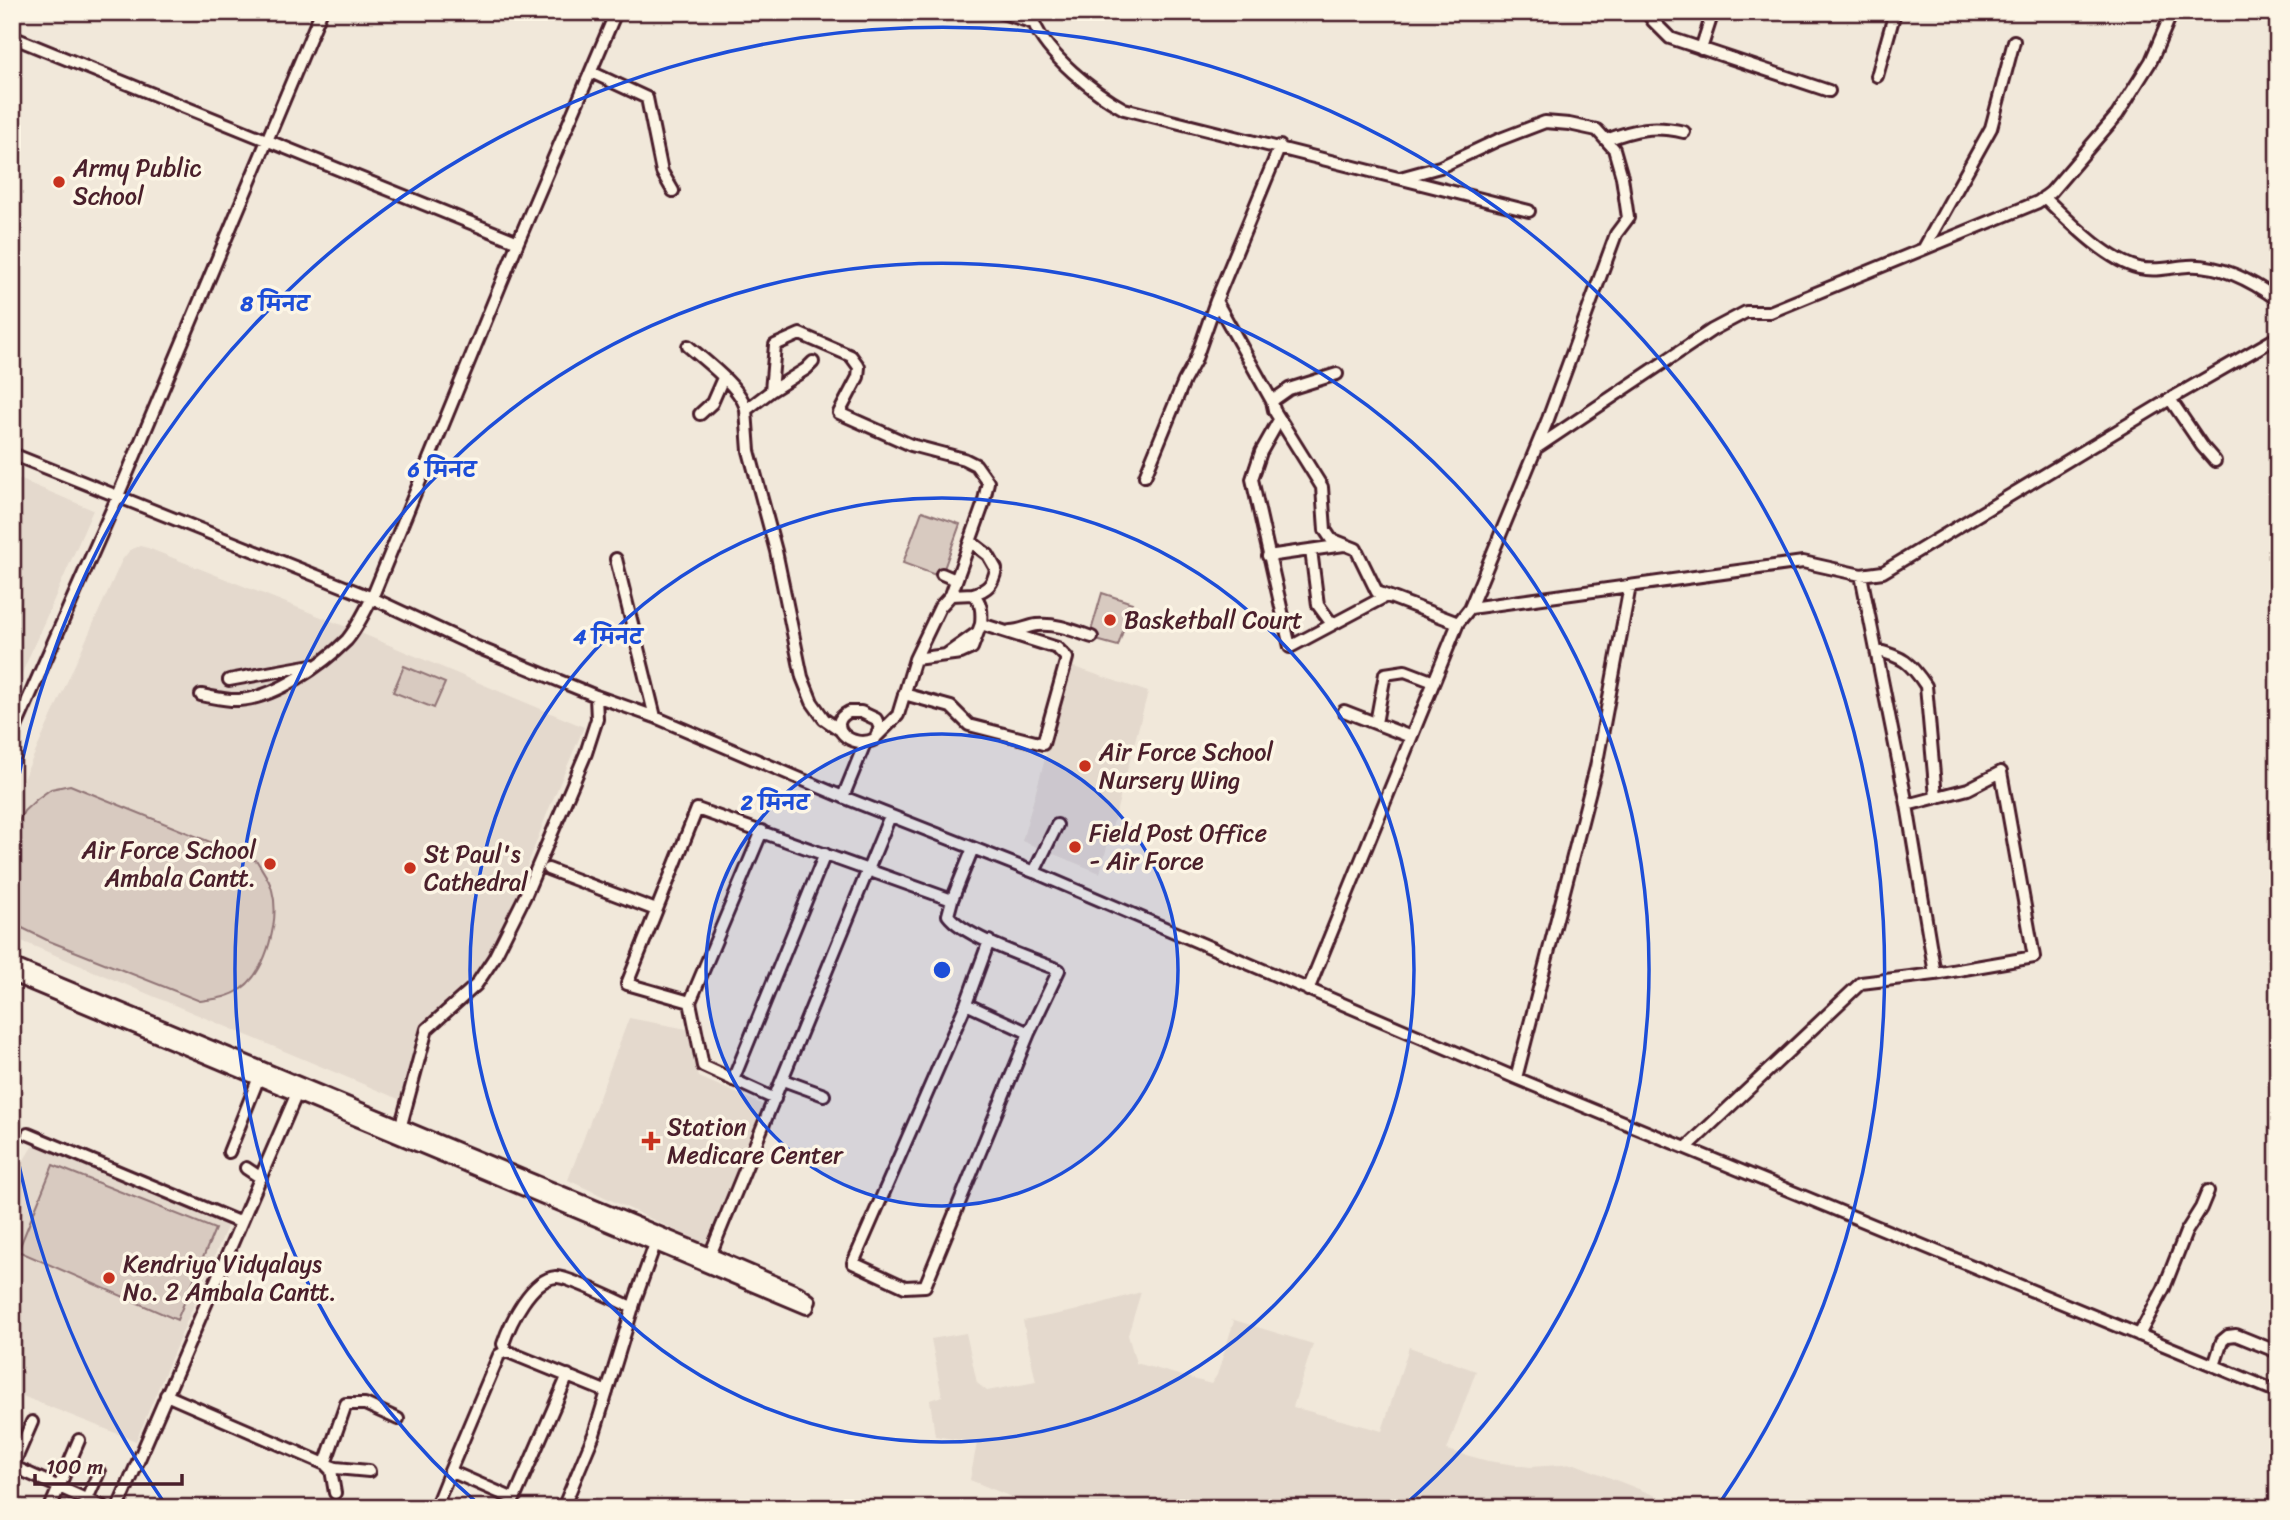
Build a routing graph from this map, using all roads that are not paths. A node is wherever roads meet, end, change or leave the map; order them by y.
1 (321, 12) edge
2 (616, 12) edge
3 (999, 12) edge
4 (1647, 12) edge
5 (1713, 12) edge
6 (1895, 12) edge
7 (2172, 12) edge
8 (12, 37) edge
9 (2014, 41) dead end
10 (1701, 49) junction
11 (591, 72) junction
12 (1877, 76) dead end
13 (1829, 91) dead end
14 (1684, 132) dead end
15 (267, 141) junction
16 (1606, 141) junction
17 (1280, 146) junction
18 (1400, 178) junction
19 (673, 191) dead end
20 (2043, 197) junction
21 (1530, 211) dead end
22 (518, 242) junction
23 (1924, 248) junction
24 (2278, 300) edge
25 (1216, 301) junction
26 (2278, 337) edge
27 (688, 346) dead end
28 (813, 362) dead end
29 (1336, 374) dead end
30 (723, 378) junction
31 (771, 391) junction
32 (2170, 399) junction
33 (1272, 401) junction
34 (746, 410) junction
35 (700, 414) dead end
36 (1279, 420) junction
37 (1536, 448) junction
38 (12, 454) edge
39 (2215, 461) dead end
40 (1145, 476) dead end
41 (117, 498) junction
42 (970, 541) junction
43 (1344, 545) junction
44 (1311, 550) junction
45 (1268, 556) junction
46 (616, 559) dead end
47 (942, 574) dead end
48 (1861, 575) junction
49 (956, 580) junction
50 (1630, 586) junction
51 (973, 594) junction
52 (951, 595) junction
53 (1386, 596) junction
54 (372, 598) junction
55 (1470, 608) junction
56 (1458, 623) junction
57 (1332, 624) junction
58 (1049, 626) junction
59 (979, 628) junction
60 (1004, 631) junction
61 (1092, 637) dead end
62 (1051, 646) junction
63 (1876, 650) junction
64 (915, 659) junction
65 (318, 663) junction
66 (229, 680) dead end
67 (1434, 682) junction
68 (904, 694) junction
69 (201, 695) dead end
70 (596, 696) junction
71 (1344, 710) dead end
72 (655, 717) junction
73 (1376, 723) junction
74 (840, 730) junction
75 (12, 736) edge
76 (877, 736) junction
77 (1411, 737) junction
78 (865, 743) junction
79 (843, 797) junction
80 (1936, 797) junction
81 (1907, 805) junction
82 (890, 816) junction
83 (1057, 825) dead end
84 (762, 831) junction
85 (973, 848) junction
86 (825, 854) junction
87 (548, 869) dead end
88 (867, 869) junction
89 (1034, 872) junction
90 (952, 900) junction
91 (656, 910) junction
92 (989, 941) junction
93 (12, 965) edge
94 (1936, 974) junction
95 (12, 975) edge
96 (1308, 990) junction
97 (690, 1002) junction
98 (966, 1004) junction
99 (1029, 1033) junction
100 (258, 1077) junction
101 (1516, 1078) junction
102 (733, 1080) junction
103 (783, 1080) junction
104 (298, 1093) junction
105 (824, 1095) dead end
106 (775, 1099) junction
107 (401, 1125) junction
108 (28, 1134) dead end
109 (1687, 1147) junction
110 (229, 1152) dead end
111 (246, 1168) dead end
112 (261, 1178) junction
113 (2208, 1191) dead end
114 (241, 1223) junction
115 (655, 1244) junction
116 (710, 1255) junction
117 (633, 1308) junction
118 (2139, 1335) junction
119 (506, 1351) junction
120 (2278, 1352) edge
121 (2214, 1366) junction
122 (568, 1376) junction
123 (607, 1392) junction
124 (2278, 1392) edge
125 (166, 1395) junction
126 (398, 1419) dead end
127 (32, 1422) dead end
128 (79, 1440) dead end
129 (325, 1464) junction
130 (12, 1467) edge
131 (369, 1471) dead end
132 (450, 1471) junction
133 (99, 1472) dead end
134 (60, 1487) junction
135 (335, 1493) dead end
136 (88, 1499) junction
137 (514, 1503) edge
138 (101, 1507) edge
139 (50, 1508) edge
140 (118, 1508) edge
141 (435, 1508) edge
142 (564, 1508) edge

1 - 15 street
2 - 11 street
3 - 17 street
4 - 10 street
5 - 10 street
6 - 12 street
7 - 20 street
8 - 15 street
9 - 23 street
10 - 13 street
11 - 19 street
11 - 22 street
14 - 16 street
15 - 22 street
15 - 41 street
16 - 18 street
16 - 37 street
17 - 18 street
17 - 25 street
18 - 21 street
20 - 23 street
20 - 24 street
22 - 54 street
23 - 37 street
25 - 33 street
25 - 40 street
26 - 32 street
27 - 30 street
28 - 31 street
29 - 33 street
30 - 34 street
30 - 35 street
31 - 34 street
31 - 42 street
32 - 39 street
32 - 48 street
33 - 36 street
34 - 74 street
36 - 43 street
36 - 45 street
37 - 55 street
38 - 41 street
41 - 54 street
41 - 75 street
42 - 49 street
42 - 51 street
43 - 44 street
43 - 53 street
44 - 45 street
44 - 57 street
45 - 57 street
46 - 72 street
47 - 49 street
48 - 50 street
48 - 63 street
49 - 52 street
50 - 55 street
50 - 101 street
51 - 52 street
51 - 59 street
52 - 64 street
53 - 56 street
53 - 57 street
54 - 65 street
54 - 70 street
55 - 56 street
56 - 67 street
58 - 60 street
58 - 61 street
58 - 62 street
59 - 60 street
59 - 64 street
60 - 62 street
62 - 68 street
63 - 80 street
63 - 81 street
64 - 68 street
65 - 66 street
65 - 69 street
67 - 73 street
67 - 77 street
68 - 76 street
70 - 72 street
70 - 107 street
71 - 73 street
72 - 79 street
73 - 77 street
74 - 76 street
74 - 78 street
76 - 78 street
77 - 96 street
78 - 79 street
79 - 82 street
80 - 81 street
80 - 94 street
81 - 94 street
82 - 85 street
82 - 88 street
83 - 89 street
84 - 86 street
84 - 91 street
84 - 97 street
85 - 89 street
85 - 90 street
86 - 88 street
86 - 102 street
87 - 91 street
88 - 90 street
88 - 103 street
89 - 96 street
90 - 92 street
91 - 97 street
92 - 98 street
92 - 99 street
93 - 107 main road
94 - 109 street
95 - 100 main road
96 - 101 street
97 - 102 street
98 - 99 street
98 - 99 street
100 - 104 main road
100 - 110 street
101 - 109 street
102 - 106 street
103 - 105 street
103 - 106 street
104 - 112 street
104 - 115 main road
106 - 116 street
107 - 116 main road
108 - 114 street
109 - 118 street
111 - 112 street
112 - 114 street
113 - 118 street
114 - 125 street
115 - 116 main road
115 - 117 street
117 - 119 street
117 - 123 street
118 - 121 street
119 - 122 street
119 - 132 street
120 - 121 street
121 - 124 street
122 - 123 street
122 - 137 street
123 - 142 street
125 - 129 street
125 - 140 street
126 - 129 street
127 - 130 street
128 - 134 street
129 - 131 street
129 - 135 street
130 - 134 street
132 - 137 street
132 - 141 street
133 - 136 street
134 - 136 street
134 - 139 street
136 - 138 street

